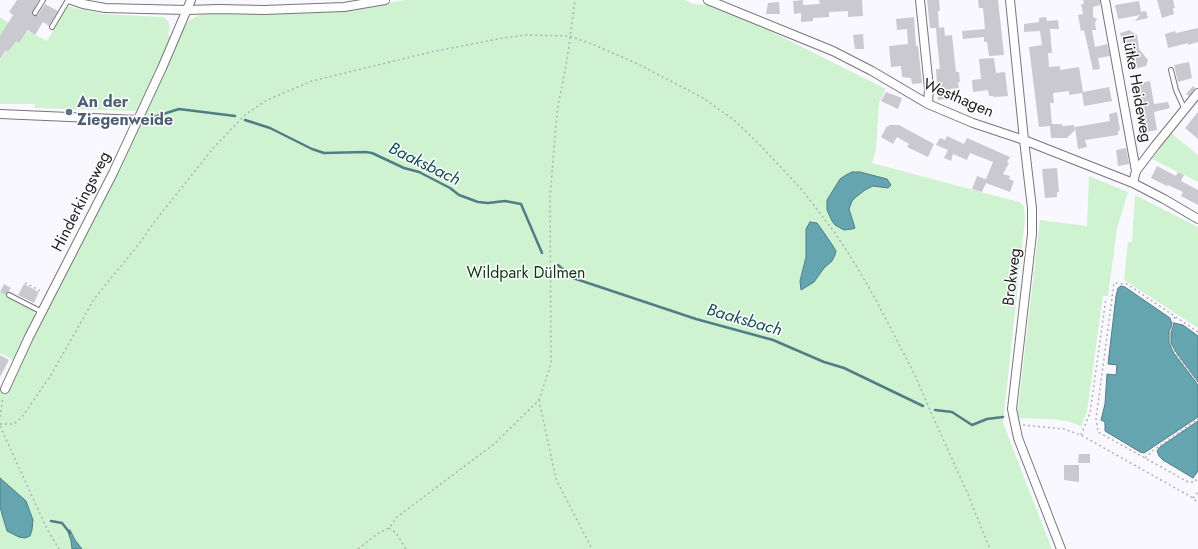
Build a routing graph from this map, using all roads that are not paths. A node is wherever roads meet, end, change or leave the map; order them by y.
1 (43, 0) edge
2 (68, 0) edge
3 (71, 0) edge
4 (191, 0) edge
5 (384, 0) edge
6 (708, 0) edge
7 (920, 0) edge
8 (1010, 0) edge
9 (1105, 0) edge
10 (187, 10) junction
11 (35, 13) dead end
12 (52, 27) dead end
13 (1171, 70) dead end
14 (1198, 93) edge
15 (928, 104) junction
16 (1185, 110) junction
17 (0, 114) edge
18 (138, 120) junction
19 (1024, 140) junction
20 (1136, 171) junction
21 (1133, 183) junction
22 (1198, 219) edge
23 (9, 295) dead end
24 (43, 312) junction
25 (5, 389) road end
26 (1061, 549) edge

1 - 11 lane
2 - 12 lane
3 - 10 street
4 - 10 street, Hinderkingsweg
5 - 10 street
6 - 15 street, Westhagen
7 - 15 street
8 - 19 street, Brokweg
9 - 20 street, Lütke Heideweg
10 - 18 street, Hinderkingsweg
13 - 16 lane
14 - 16 street
15 - 19 street, Westhagen
16 - 20 street
17 - 18 street
18 - 24 street, Hinderkingsweg
19 - 21 street, Westhagen
19 - 26 street, Brokweg
20 - 21 street, Lütke Heideweg
21 - 22 street, Westhagen
23 - 24 lane
24 - 25 street, Hinderkingsweg

